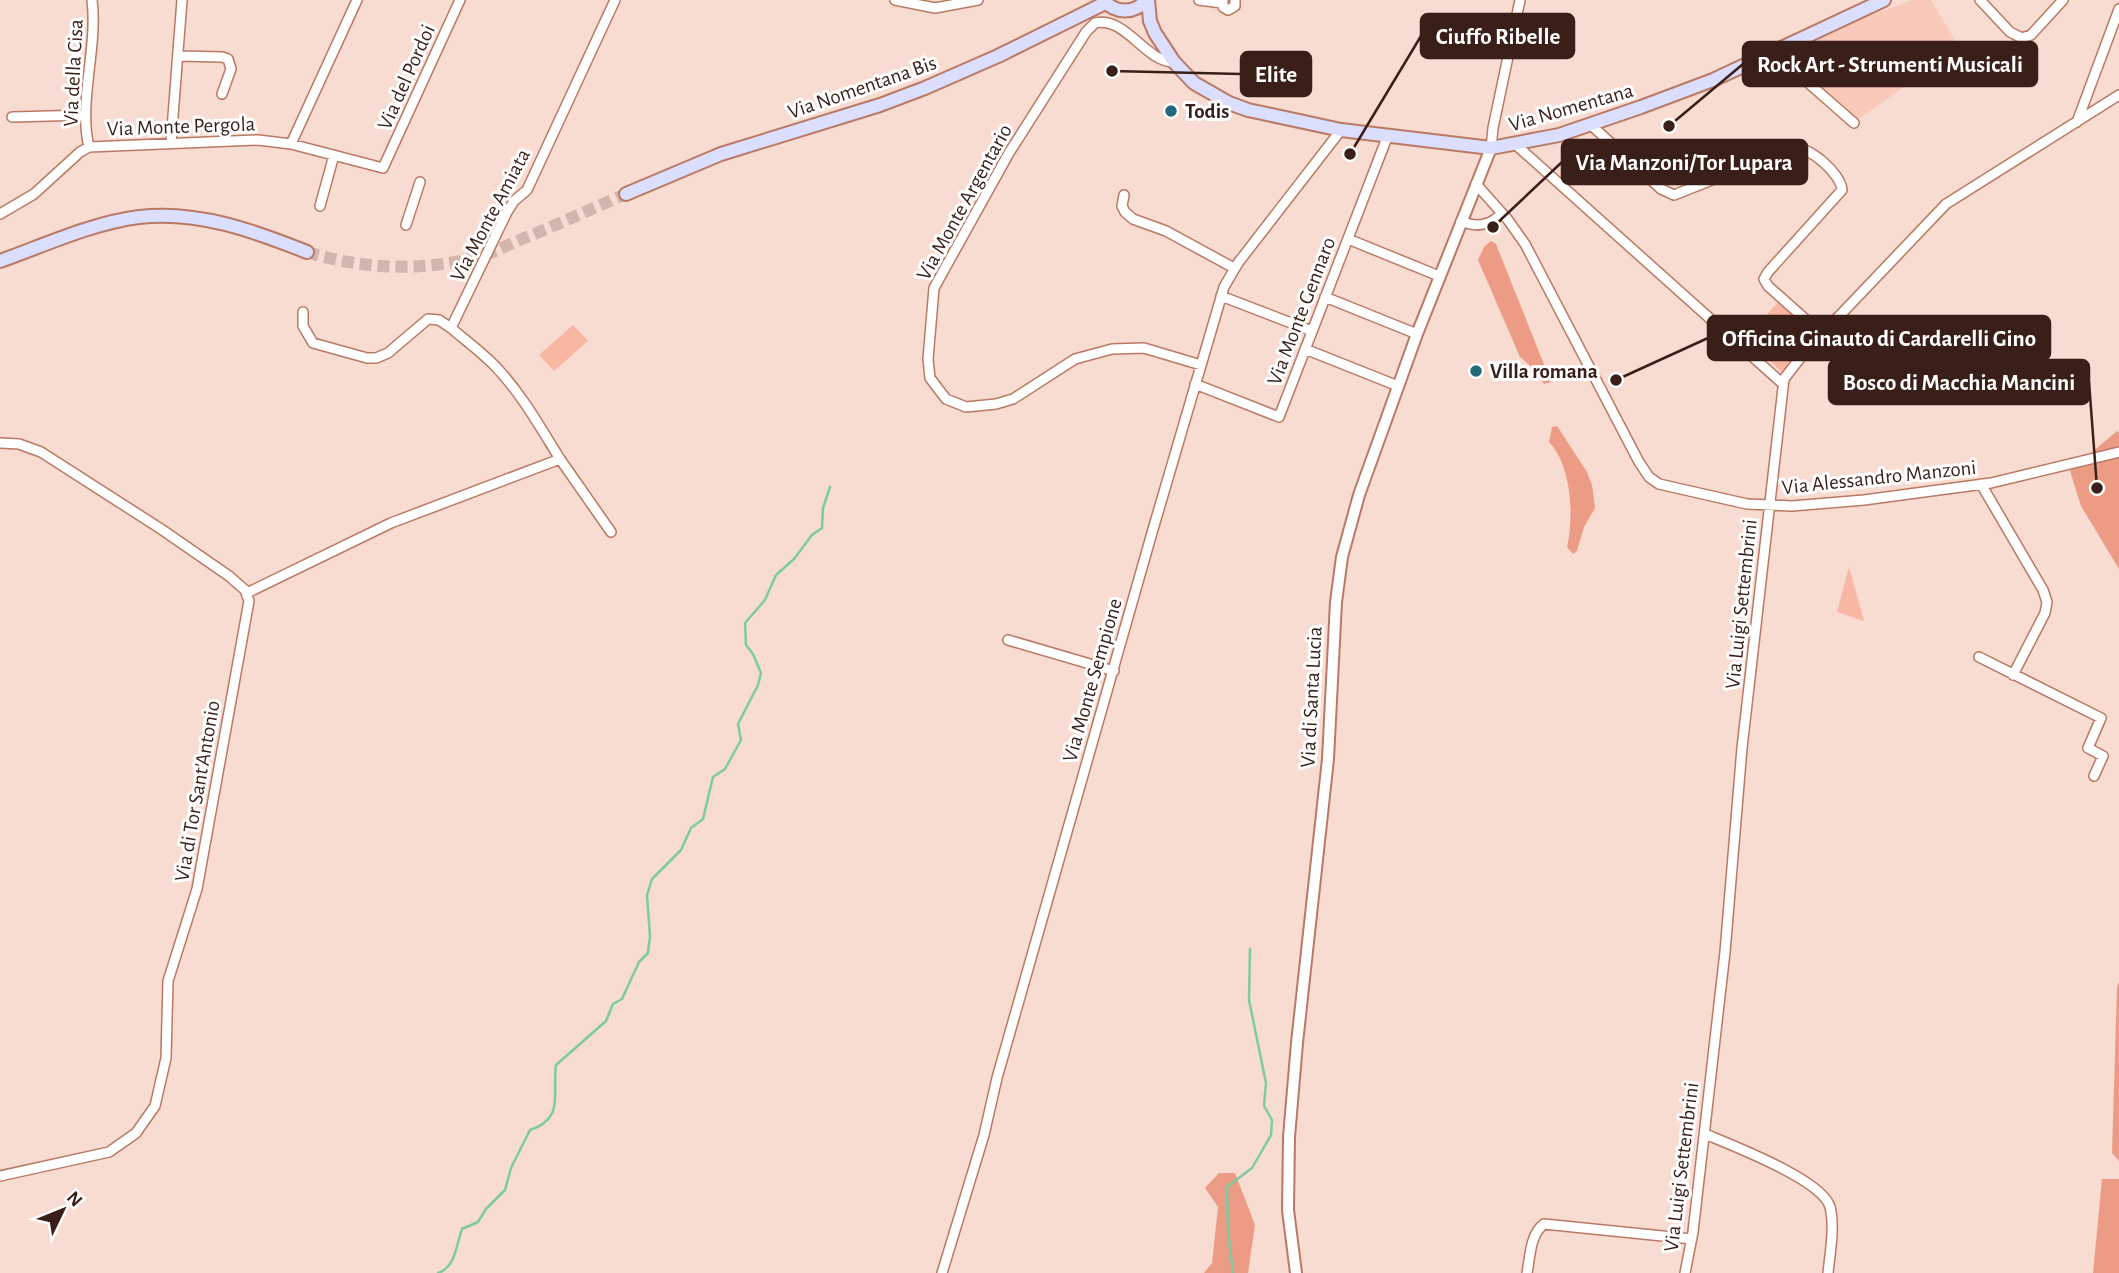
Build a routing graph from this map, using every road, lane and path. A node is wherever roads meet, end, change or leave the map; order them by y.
1 (92, 0) edge
2 (182, 0) edge
3 (357, 0) edge
4 (460, 0) edge
5 (615, 0) edge
6 (895, 0) edge
7 (978, 0) edge
8 (1148, 0) edge
9 (1199, 0) edge
10 (1520, 0) edge
11 (1884, 0) edge
12 (1980, 0) edge
13 (2063, 0) edge
14 (1238, 1) edge
15 (1104, 2) edge
16 (1222, 2) edge
17 (2119, 9) edge
18 (1126, 11) junction
19 (1155, 33) junction
20 (1773, 52) junction
21 (178, 56) junction
22 (1174, 62) junction
23 (222, 94) dead end
24 (2119, 95) edge
25 (86, 115) junction
26 (12, 117) dead end
27 (2077, 122) junction
28 (1854, 123) dead end
29 (1591, 125) junction
30 (1341, 130) junction
31 (1388, 135) junction
32 (171, 142) junction
33 (291, 144) junction
34 (1515, 144) junction
35 (89, 147) junction
36 (1491, 148) junction
37 (334, 155) junction
38 (383, 168) joint
39 (420, 182) dead end
40 (1476, 184) junction
41 (626, 194) tunnel mouth
42 (1124, 195) dead end
43 (320, 206) dead end
44 (1502, 213) junction
45 (0, 214) edge
46 (1461, 221) junction
47 (406, 225) dead end
48 (1348, 239) junction
49 (307, 251) tunnel mouth
50 (0, 261) edge
51 (1234, 268) junction
52 (1439, 276) junction
53 (1222, 296) junction
54 (1325, 297) junction
55 (303, 312) dead end
56 (451, 328) junction
57 (1312, 331) junction
58 (1417, 334) junction
59 (1822, 334) junction
60 (1305, 349) junction
61 (1201, 365) junction
62 (1195, 384) junction
63 (1783, 384) junction
64 (1398, 386) junction
65 (0, 443) edge
66 (2119, 452) edge
67 (561, 459) junction
68 (1981, 484) junction
69 (1768, 506) junction
70 (611, 532) dead end
71 (247, 593) junction
72 (1009, 640) dead end
73 (1979, 657) dead end
74 (1114, 671) junction
75 (2013, 675) junction
76 (2094, 776) dead end
77 (1704, 1134) junction
78 (0, 1176) edge
79 (1692, 1239) junction
80 (942, 1273) edge
81 (1296, 1273) edge
82 (1527, 1273) edge
83 (1685, 1273) edge
84 (1828, 1273) edge

1 - 25 street, Via della Cisa
2 - 21 street
3 - 33 street
4 - 38 street, Via del Pordoi
5 - 56 street, Via Monte Amiata
6 - 7 street
8 - 18 main road
8 - 19 main road, Via Nomentana
9 - 16 street
10 - 36 street
11 - 20 main road, Via Nomentana
12 - 13 street
14 - 16 street
15 - 18 main road, Via Nomentana
15 - 41 main road, Via Nomentana Bis
17 - 27 street
18 - 19 main road, Via Nomentana
19 - 22 main road, Via Nomentana
20 - 28 street
20 - 29 main road, Via Nomentana
21 - 23 street
21 - 32 street
22 - 30 main road, Via Nomentana
22 - 61 street, Via Monte Argentario
24 - 27 street, Via Luigi Settembrini
25 - 26 street
25 - 35 street, Via della Cisa
27 - 59 street, Via Luigi Settembrini
29 - 34 main road, Via Nomentana
29 - 59 street
30 - 31 main road, Via Nomentana
30 - 51 street, Via Monte Sempione
31 - 36 main road, Via Nomentana
31 - 48 street, Via Monte Gennaro
32 - 33 street, Via Monte Pergola
32 - 35 street, Via Monte Pergola
33 - 37 street, Via Monte Pergola
34 - 36 main road, Via Nomentana
34 - 63 street
35 - 45 street, Via Monte Pergola
36 - 40 street, Via di Santa Lucia
37 - 38 street, Via Monte Pergola
37 - 43 street
39 - 47 street
40 - 44 street, Via Alessandro Manzoni
40 - 46 street, Via di Santa Lucia
42 - 51 street
44 - 46 street
44 - 69 street, Via Alessandro Manzoni
46 - 52 street, Via di Santa Lucia
48 - 52 street
48 - 54 street, Via Monte Gennaro
49 - 50 main road
51 - 53 street, Via Monte Sempione
52 - 58 street, Via di Santa Lucia
53 - 57 street
53 - 61 street, Via Monte Sempione
54 - 57 street, Via Monte Gennaro
54 - 58 street
55 - 56 street
56 - 67 street
57 - 60 street, Via Monte Gennaro
58 - 64 street, Via di Santa Lucia
59 - 63 street, Via Luigi Settembrini
60 - 62 street, Via Monte Gennaro
60 - 64 street
61 - 62 street, Via Monte Sempione
62 - 74 street, Via Monte Sempione
63 - 69 street, Via Luigi Settembrini
64 - 81 street, Via di Santa Lucia
65 - 71 street
66 - 68 street, Via Alessandro Manzoni
67 - 70 street
67 - 71 street
68 - 69 street, Via Alessandro Manzoni
68 - 75 street
69 - 77 street, Via Luigi Settembrini
71 - 78 street, Via di Tor Sant'Antonio
72 - 74 street
73 - 75 street
74 - 80 street, Via Monte Sempione
75 - 76 street
77 - 79 street, Via Luigi Settembrini
77 - 84 street
79 - 82 street
79 - 83 street, Via Luigi Settembrini

